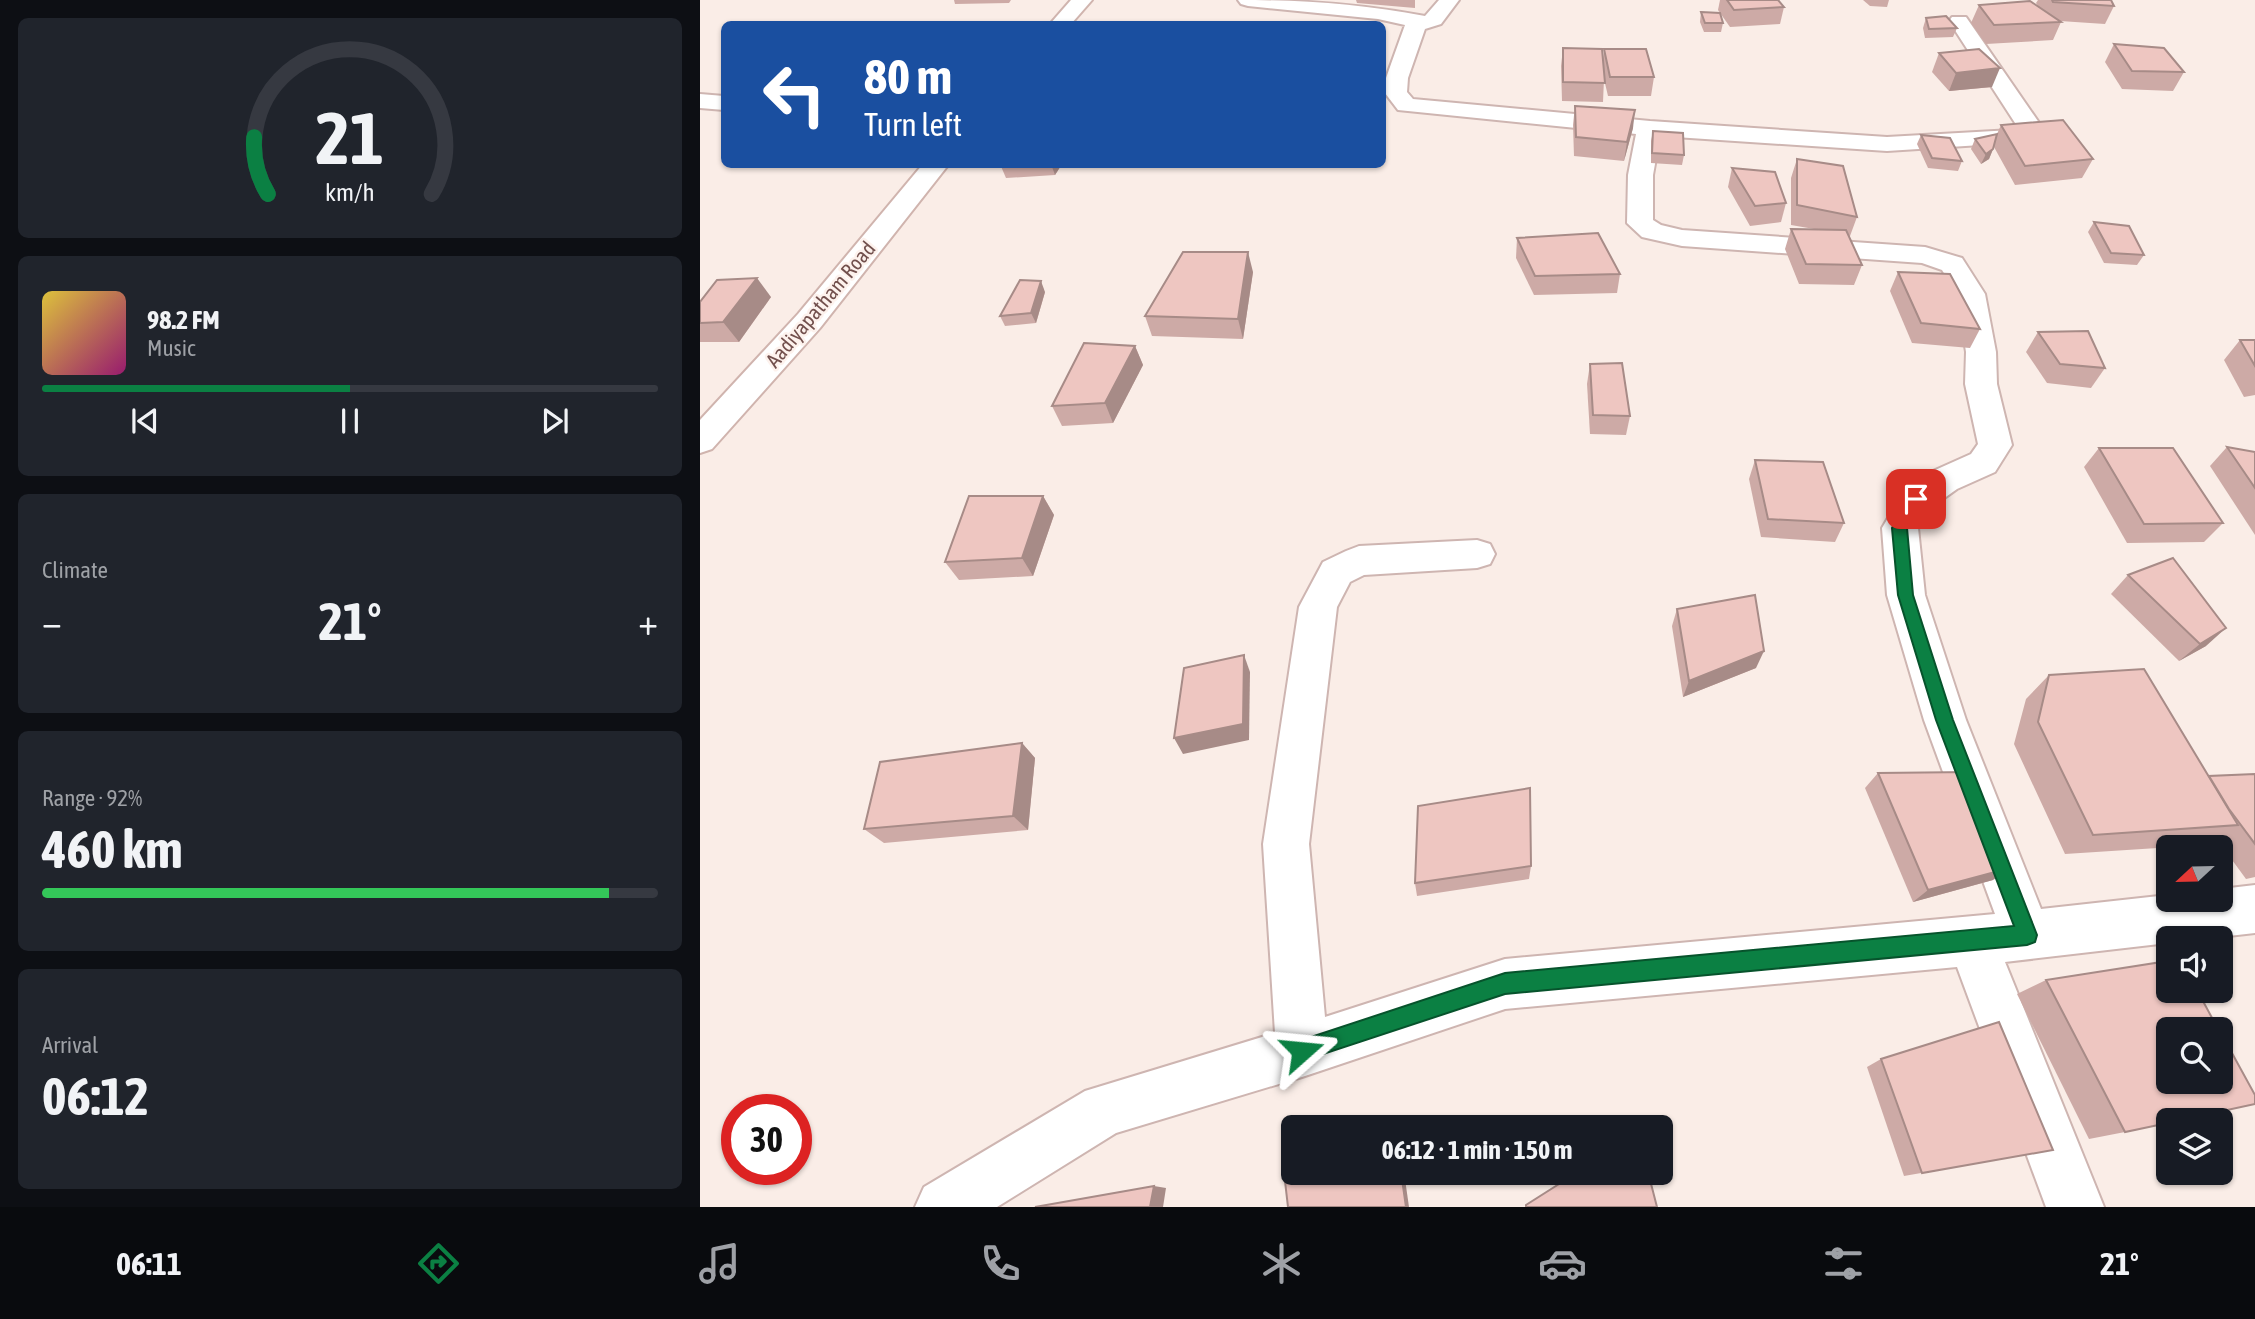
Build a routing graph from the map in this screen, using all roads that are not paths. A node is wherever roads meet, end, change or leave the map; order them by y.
1 (1082, 0) edge
2 (1248, 0) edge
3 (1449, 0) edge
4 (1063, 21) edge
5 (1959, 21) dead end
6 (1417, 22) junction
7 (700, 101) edge
8 (721, 103) edge
9 (1650, 128) junction
10 (934, 168) edge
11 (700, 441) edge
12 (1477, 554) dead end
13 (2255, 909) edge
14 (2027, 935) junction
15 (1972, 941) junction
16 (1302, 1051) junction
17 (944, 1207) edge
18 (2075, 1207) edge

1 - 4 street
2 - 6 street
3 - 6 street
5 - 9 street
6 - 9 street
7 - 8 street
9 - 14 street
10 - 11 street, Aadiyapatham Road
12 - 16 street
13 - 14 street
14 - 15 street
15 - 16 street
15 - 18 street
16 - 17 street

